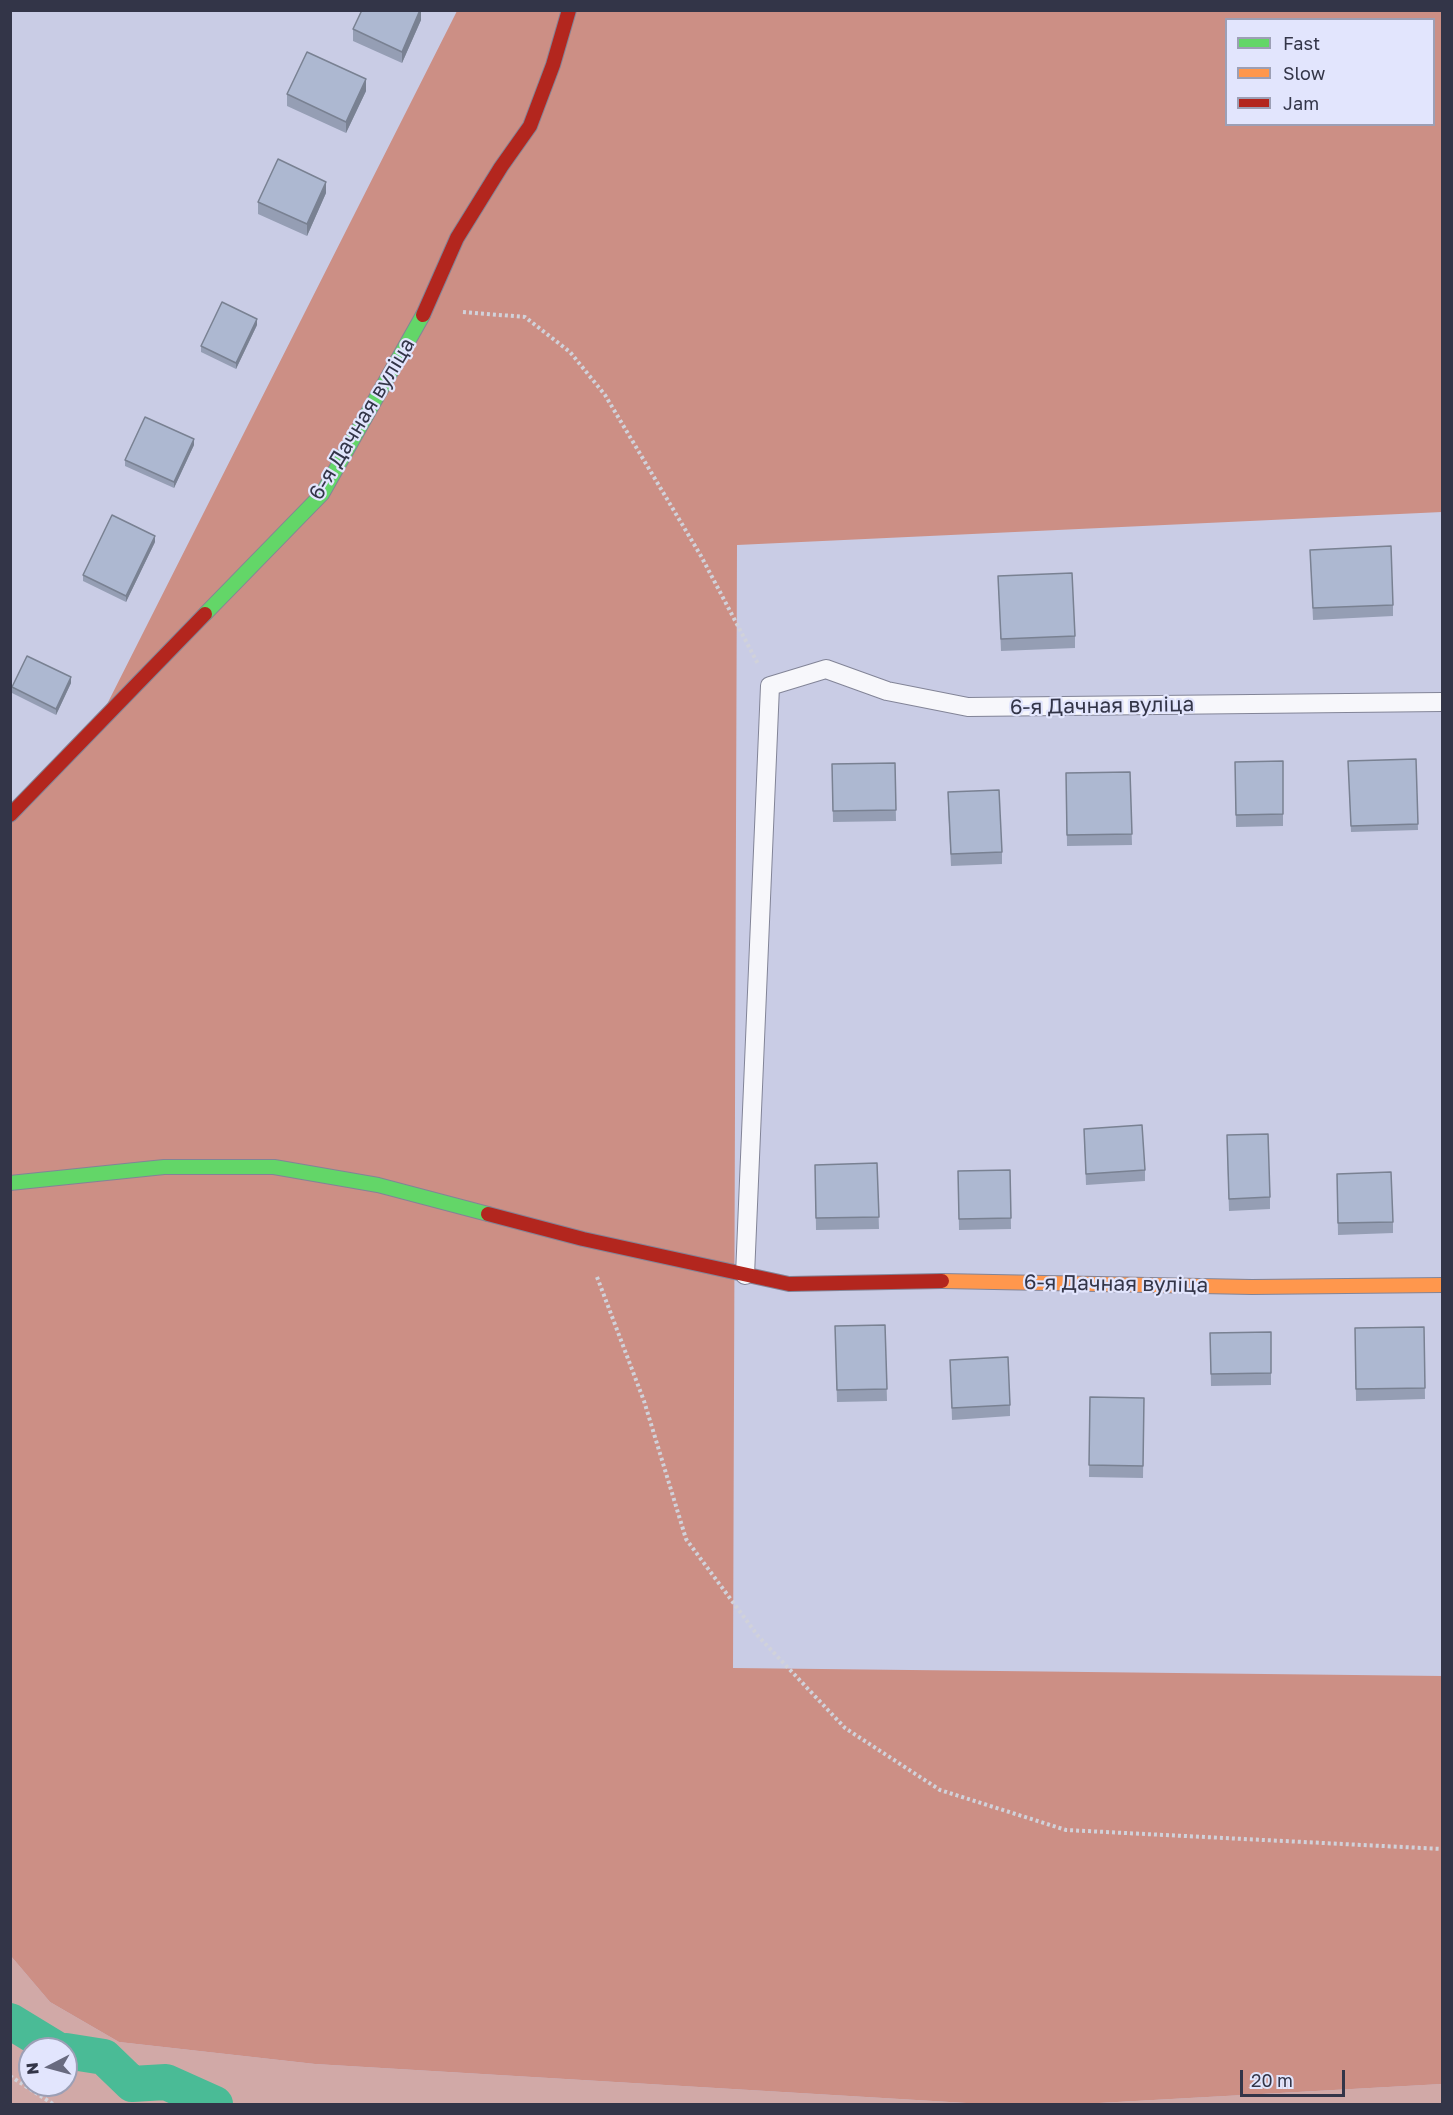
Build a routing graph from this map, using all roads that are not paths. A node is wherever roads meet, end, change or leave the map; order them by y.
1 (569, 10) edge
2 (1443, 702) edge
3 (10, 815) edge
4 (10, 1183) edge
5 (745, 1275) junction
6 (1443, 1285) edge

1 - 3 street, 6-я Дачная вуліца
2 - 5 lane, 6-я Дачная вуліца
4 - 5 street, 6-я Дачная вуліца
5 - 6 street, 6-я Дачная вуліца

